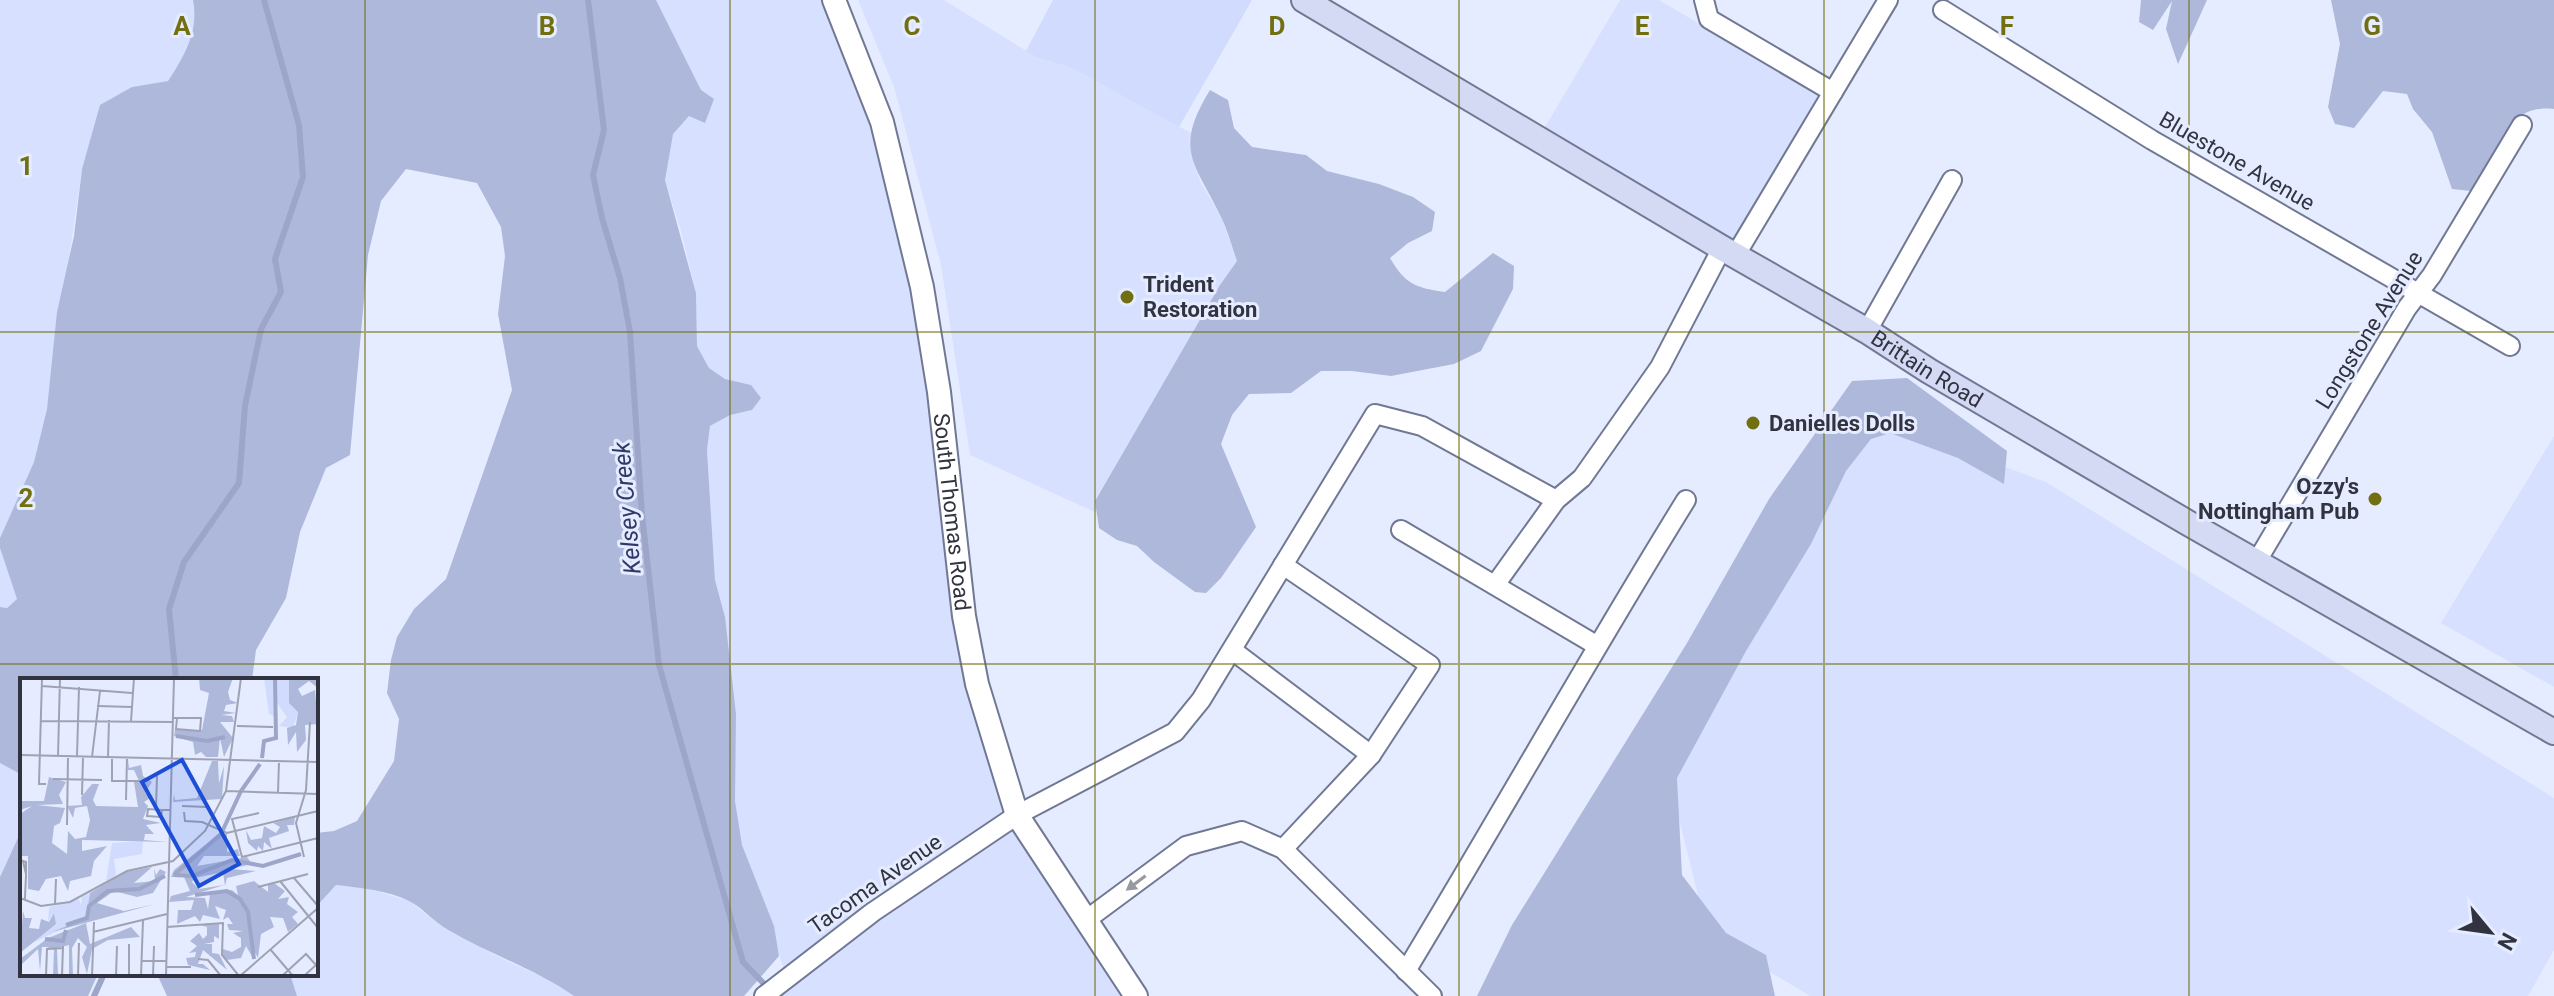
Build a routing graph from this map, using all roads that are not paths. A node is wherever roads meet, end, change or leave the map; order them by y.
1 (834, 0) edge
2 (1304, 0) edge
3 (1704, 0) edge
4 (1888, 0) edge
5 (1943, 10) dead end
6 (1833, 92) junction
7 (2522, 125) dead end
8 (1952, 180) dead end
9 (1728, 252) junction
10 (2418, 293) junction
11 (1867, 331) junction
12 (2510, 346) dead end
13 (1556, 500) junction
14 (1686, 500) dead end
15 (1401, 530) dead end
16 (2257, 561) junction
17 (1283, 565) junction
18 (1495, 585) junction
19 (1596, 645) junction
20 (1232, 650) junction
21 (2554, 732) edge
22 (1371, 755) junction
23 (1017, 815) junction
24 (1283, 849) junction
25 (1086, 920) junction
26 (1406, 971) junction
27 (764, 996) edge
28 (1136, 996) edge
29 (1432, 996) edge

1 - 23 street, South Thomas Road
2 - 9 main road, Brittain Road
3 - 6 street
4 - 6 street
5 - 10 street, Bluestone Avenue
6 - 9 street
7 - 10 street, Longstone Avenue
8 - 11 street
9 - 11 main road, Brittain Road
9 - 13 street
10 - 12 street, Bluestone Avenue
10 - 16 street, Longstone Avenue
11 - 16 main road, Brittain Road
13 - 17 street, Tacoma Avenue
13 - 18 street
14 - 19 street
15 - 18 street
16 - 21 main road, Brittain Road
17 - 20 street, Tacoma Avenue
17 - 22 street
18 - 19 street
19 - 26 street
20 - 22 street
20 - 23 street, Tacoma Avenue
22 - 24 street
23 - 25 street, South Thomas Road
23 - 27 street, Tacoma Avenue
24 -> 25 street
24 - 26 street
25 - 28 street, South Thomas Road
26 - 29 street

